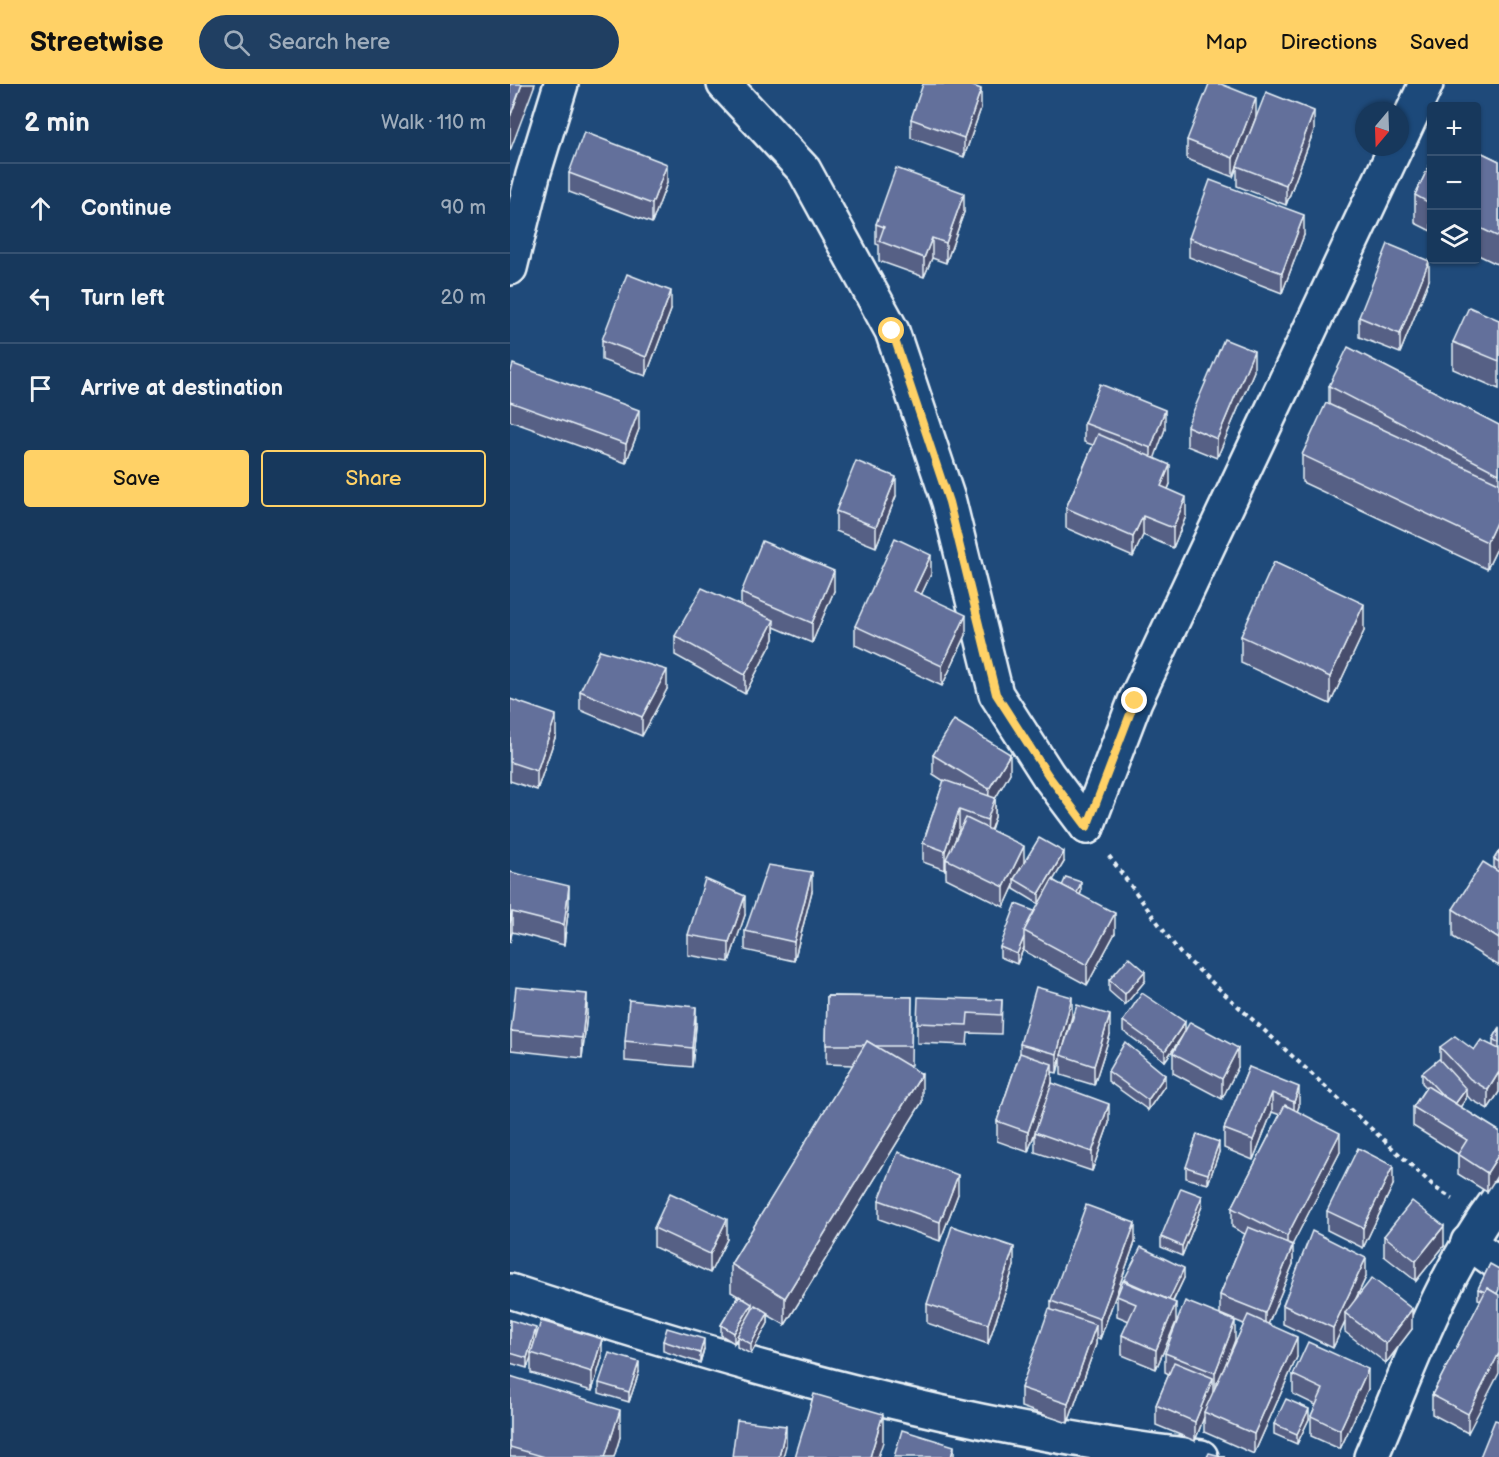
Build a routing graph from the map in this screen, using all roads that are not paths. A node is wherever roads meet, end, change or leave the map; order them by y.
1 (561, 84) edge
2 (724, 84) edge
3 (1426, 84) edge
4 (1409, 120) edge
5 (1392, 156) edge
6 (510, 268) edge
7 (1484, 1219) edge
8 (1499, 1264) edge
9 (510, 1291) edge
10 (1201, 1457) edge
11 (1371, 1457) edge

1 - 6 street
2 - 5 street
3 - 4 street
7 - 8 street
7 - 11 street
9 - 10 street

